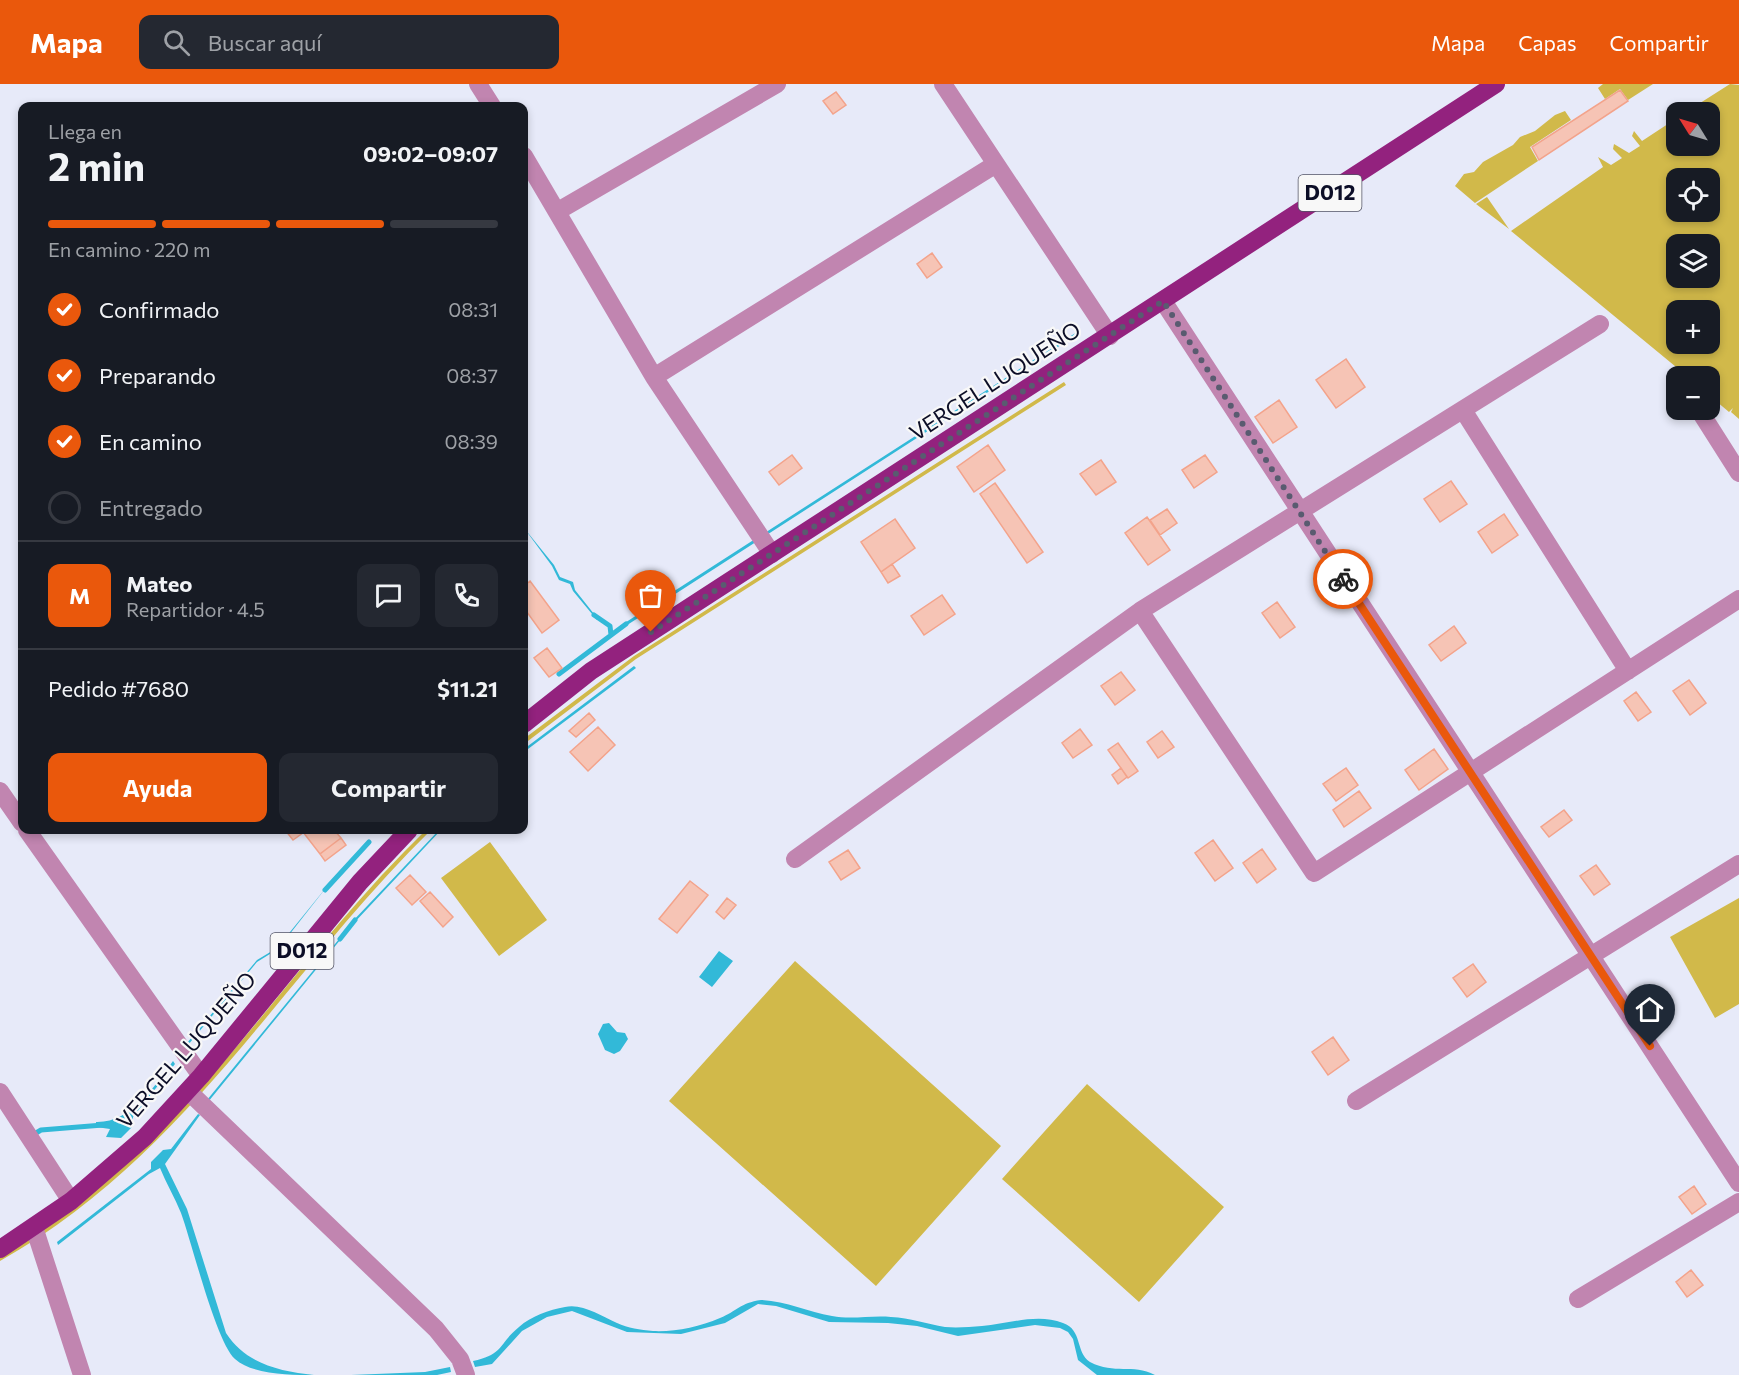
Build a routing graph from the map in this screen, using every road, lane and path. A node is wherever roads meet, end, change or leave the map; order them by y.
1 (478, 84) edge
2 (777, 84) edge
3 (943, 84) edge
4 (1496, 84) edge
5 (489, 102) edge
6 (996, 164) junction
7 (531, 183) edge
8 (558, 211) junction
9 (1163, 301) junction
10 (1600, 324) dead end
11 (1110, 336) junction
12 (654, 377) junction
13 (1463, 410) junction
14 (1705, 420) edge
15 (1739, 473) edge
16 (1300, 512) junction
17 (765, 542) junction
18 (1739, 599) edge
19 (1140, 611) junction
20 (1628, 670) junction
21 (528, 720) edge
22 (1469, 773) junction
23 (0, 791) edge
24 (18, 817) edge
25 (30, 834) edge
26 (405, 834) edge
27 (795, 860) dead end
28 (1739, 864) edge
29 (1590, 956) junction
30 (201, 1076) junction
31 (188, 1091) junction
32 (0, 1092) edge
33 (1356, 1101) dead end
34 (1739, 1183) edge
35 (71, 1201) junction
36 (1739, 1202) edge
37 (34, 1227) junction
38 (0, 1249) edge
39 (1578, 1299) dead end
40 (82, 1375) edge
41 (466, 1375) edge

1 - 5 street
2 - 8 street
3 - 6 street
4 - 9 main road, VERGEL LUQUEÑO / D012
6 - 11 street
6 - 12 street
7 - 8 street
8 - 12 street
9 - 11 main road, VERGEL LUQUEÑO / D012
9 - 16 street
10 - 13 street
11 - 17 main road, VERGEL LUQUEÑO / D012
12 - 17 street
13 - 16 street
13 - 20 street
14 - 15 street
16 - 19 street
16 - 22 street
17 - 21 main road, VERGEL LUQUEÑO / D012
18 - 20 street
19 - 22 street
19 - 27 street
20 - 22 street
22 - 29 street
23 - 24 street
25 - 30 street
26 - 30 main road, VERGEL LUQUEÑO / D012
28 - 29 street
29 - 33 street
29 - 34 street
30 - 31 main road, VERGEL LUQUEÑO / D012
31 - 35 main road, VERGEL LUQUEÑO / D012
31 - 41 street
32 - 35 street
35 - 37 main road, VERGEL LUQUEÑO / D012
36 - 39 street
37 - 38 main road, VERGEL LUQUEÑO / D012
37 - 40 street

